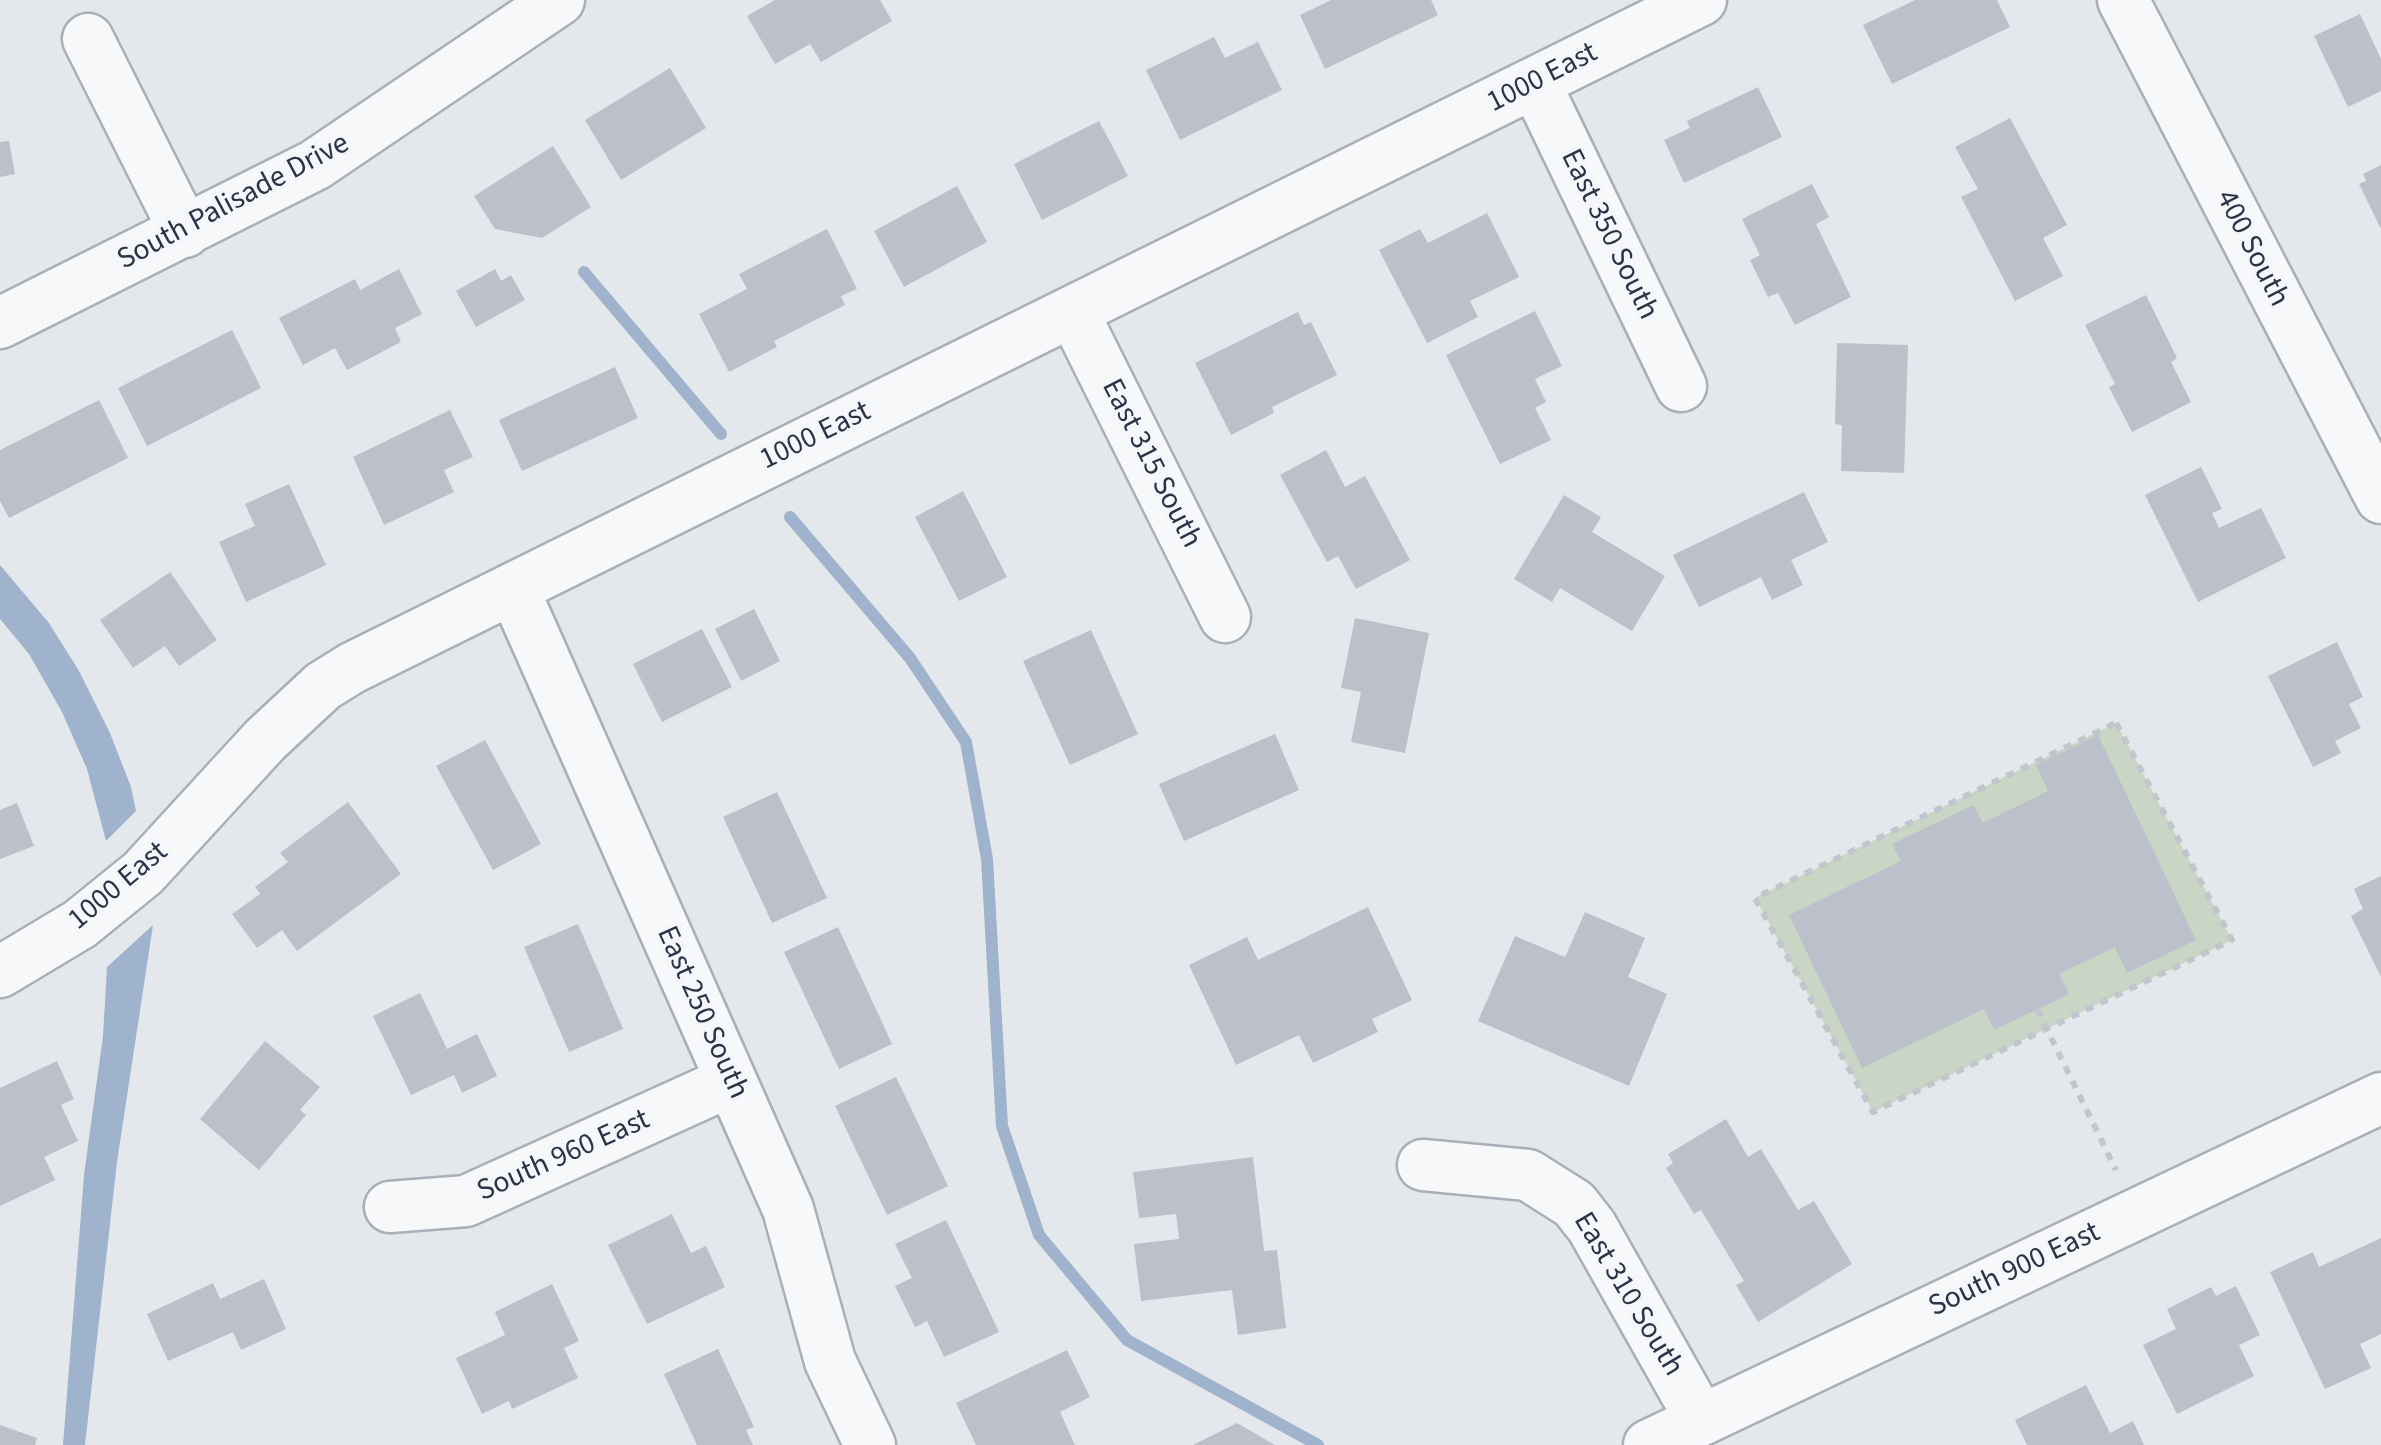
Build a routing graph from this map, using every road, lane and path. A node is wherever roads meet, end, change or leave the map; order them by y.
1 (559, 0) edge
2 (1701, 0) edge
3 (2123, 0) edge
4 (88, 39) dead end
5 (1535, 83) junction
6 (185, 232) junction
7 (1073, 312) junction
8 (0, 323) edge
9 (1681, 386) dead end
10 (2367, 440) edge
11 (2381, 498) edge
12 (513, 588) junction
13 (1225, 617) dead end
14 (0, 972) edge
15 (2037, 1009) dead end
16 (2045, 1027) junction
17 (731, 1081) junction
18 (2381, 1098) edge
19 (1423, 1164) dead end
20 (2116, 1170) dead end
21 (390, 1207) dead end
22 (1700, 1420) junction
23 (870, 1445) edge
24 (1649, 1445) edge

1 - 6 street, South Palisade Drive
2 - 5 street, 1000 East
3 - 10 street, 400 South
4 - 6 street
5 - 7 street, 1000 East
5 - 9 street, East 350 South
6 - 8 street, South Palisade Drive
7 - 12 street, 1000 East
7 - 13 street, East 315 South
10 - 11 street, 400 South
12 - 14 street, 1000 East
12 - 17 street, East 250 South
15 - 16 path
16 - 16 path
16 - 20 path
17 - 21 street, South 960 East
17 - 23 street, East 250 South
18 - 22 street, South 900 East
19 - 22 street, East 310 South
22 - 24 street, South 900 East

